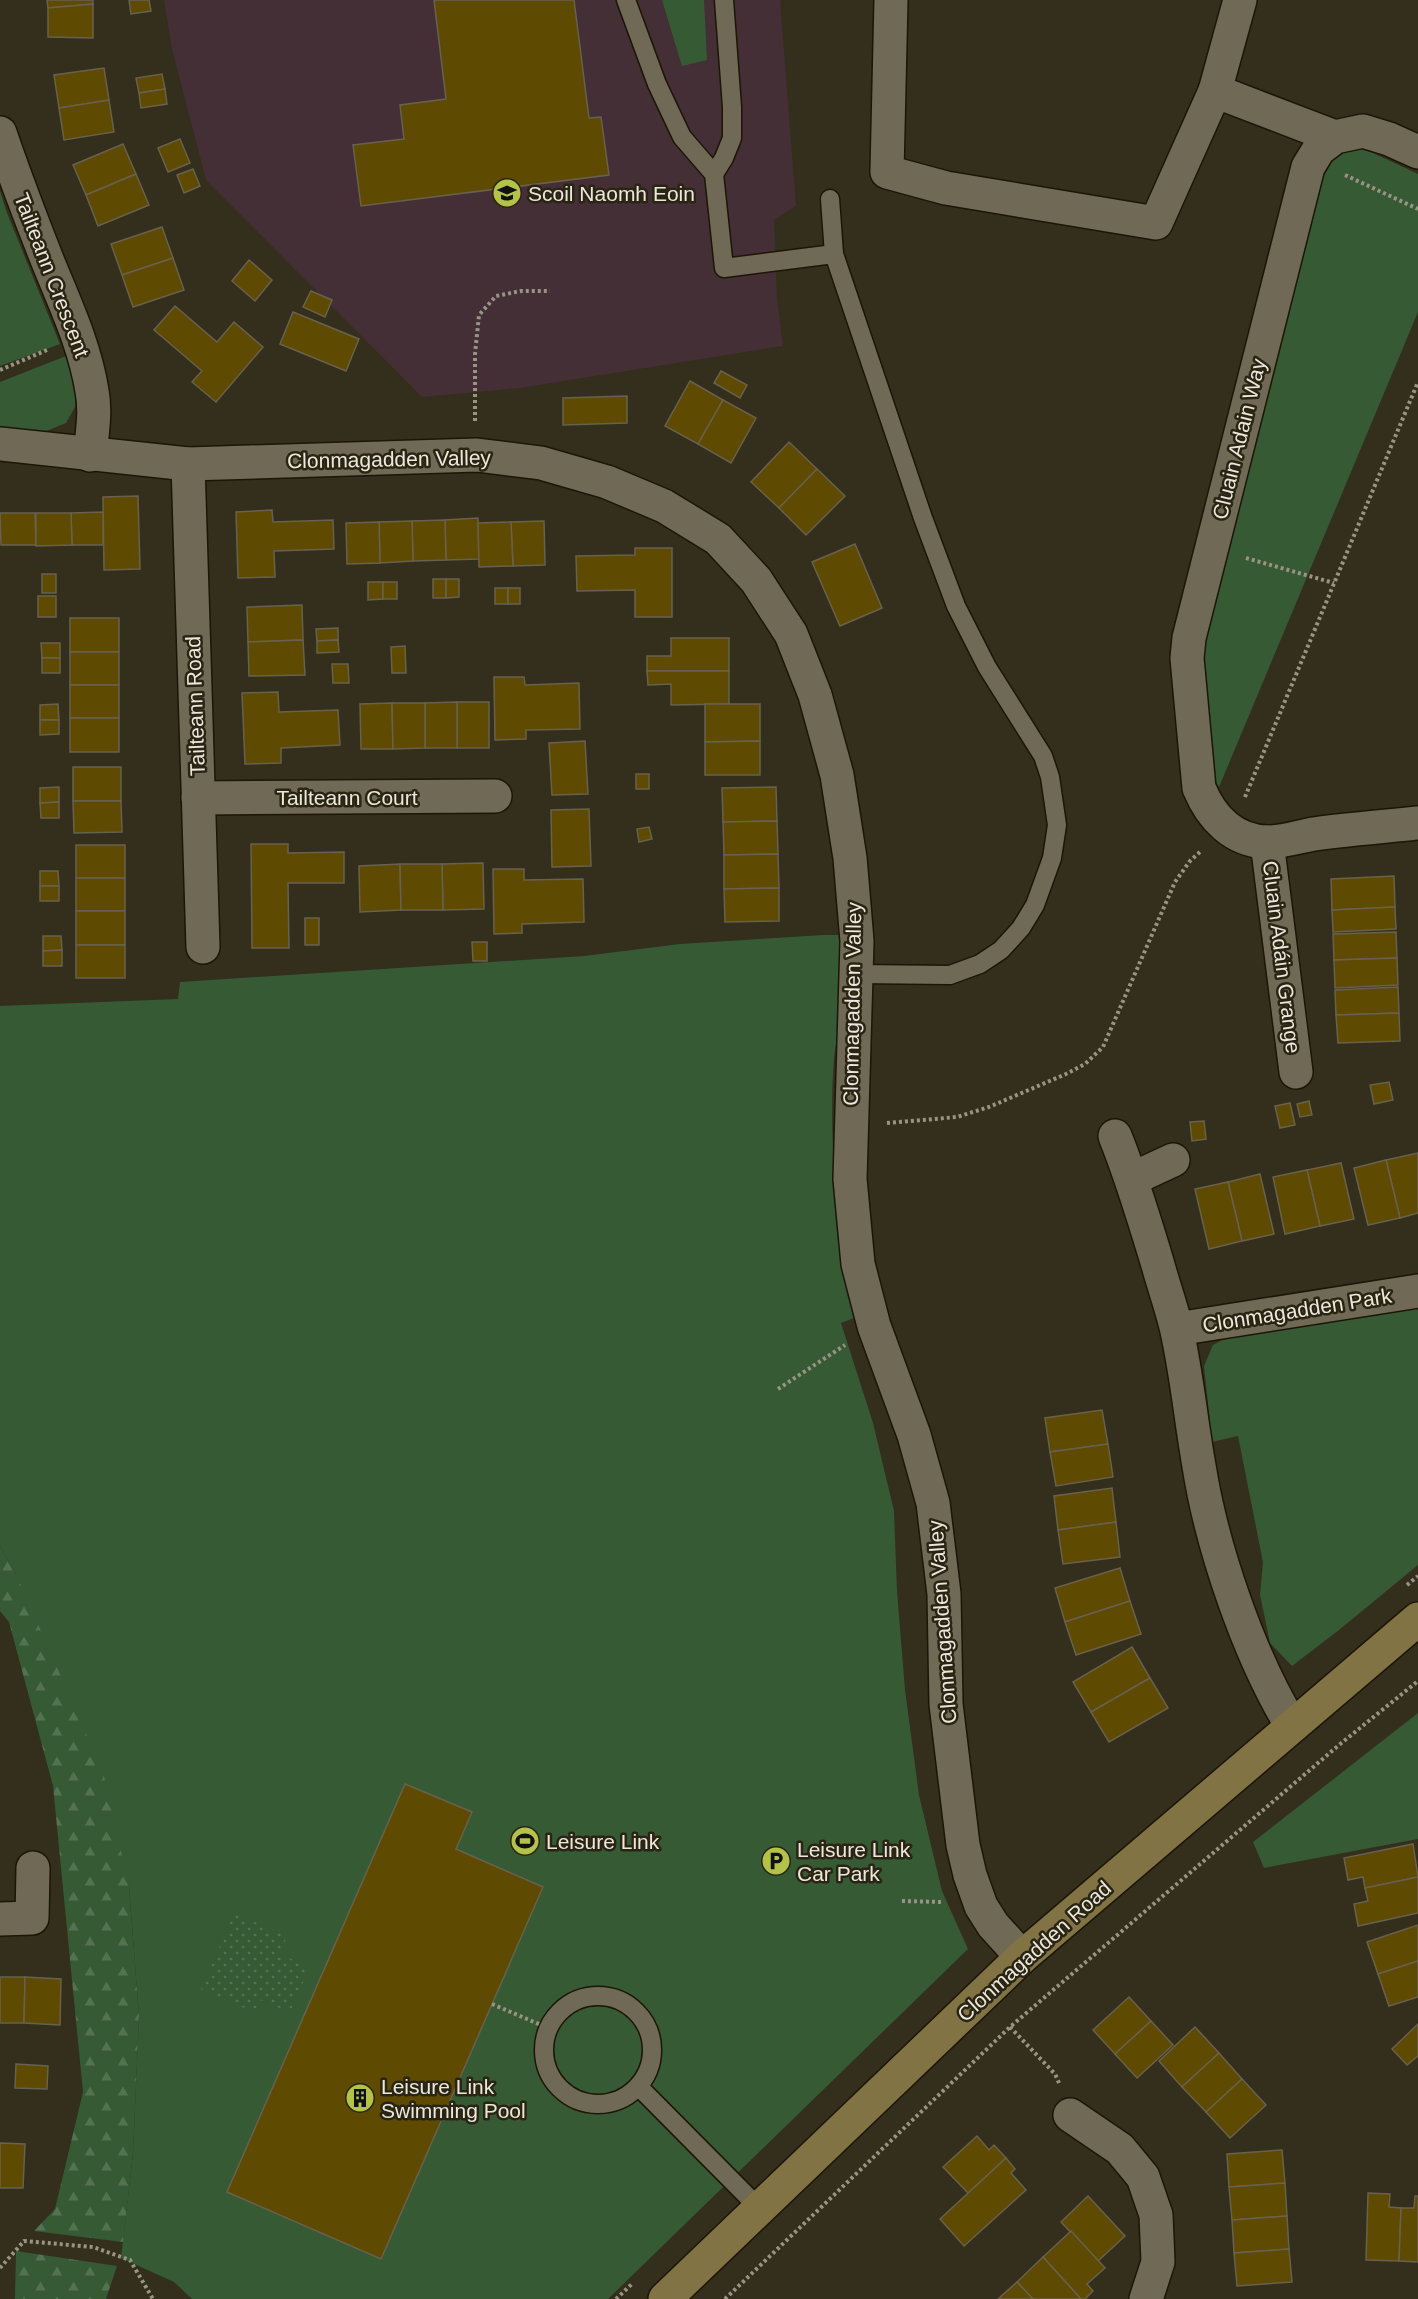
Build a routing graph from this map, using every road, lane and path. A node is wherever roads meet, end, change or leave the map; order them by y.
1 (626, 0) edge
2 (724, 0) edge
3 (891, 0) edge
4 (1239, 0) edge
5 (1215, 91) junction
6 (0, 133) edge
7 (1335, 137) junction
8 (1418, 152) edge
9 (1312, 160) junction
10 (714, 174) junction
11 (830, 199) dead end
12 (1418, 209) edge
13 (834, 254) junction
14 (550, 291) dead end
15 (78, 337) junction
16 (0, 370) edge
17 (1418, 382) edge
18 (0, 444) edge
19 (90, 455) junction
20 (477, 455) junction
21 (188, 464) junction
22 (1211, 548) junction
23 (1334, 583) junction
24 (495, 796) dead end
25 (198, 798) junction
26 (1418, 823) edge
27 (1230, 831) junction
28 (1267, 842) junction
29 (202, 947) dead end
30 (856, 974) junction
31 (1296, 1072) dead end
32 (850, 1125) junction
33 (1115, 1136) dead end
34 (1173, 1160) dead end
35 (1132, 1179) junction
36 (1418, 1290) edge
37 (874, 1326) junction
38 (1177, 1329) junction
39 (777, 1389) dead end
40 (1418, 1619) edge
41 (1418, 1681) edge
42 (1292, 1726) junction
43 (33, 1868) dead end
44 (0, 1919) edge
45 (1022, 1957) junction
46 (492, 2004) dead end
47 (1010, 2027) junction
48 (548, 2028) junction
49 (1042, 2060) dead end
50 (639, 2087) junction
51 (1070, 2115) dead end
52 (760, 2209) junction
53 (0, 2268) edge
54 (153, 2299) edge
55 (665, 2299) edge
56 (725, 2299) edge
57 (1146, 2299) edge

1 - 10 lane
2 - 10 lane
3 - 5 street
4 - 5 street
5 - 7 street
6 - 15 street, Tailteann Crescent
7 - 8 street
7 - 9 street, Cluain Adain Way
9 - 12 path
9 - 22 street, Cluain Adain Way
10 - 13 lane
11 - 13 lane
13 - 30 lane
14 - 20 path
15 - 16 path
15 - 19 street, Tailteann Crescent
17 - 23 path
18 - 19 street, Clonmagadden Valley
19 - 21 street, Clonmagadden Valley
20 - 21 street, Clonmagadden Valley
20 - 30 street, Clonmagadden Valley
21 - 25 street, Tailteann Road
22 - 23 path
22 - 27 street, Cluain Adain Way
23 - 27 path
24 - 25 street, Tailteann Court
25 - 29 street, Tailteann Road
26 - 28 street
27 - 28 street
27 - 32 path
28 - 31 street, Cluain Adáin Grange
30 - 32 street, Clonmagadden Valley
32 - 37 street, Clonmagadden Valley
33 - 35 street, Clonmagadden Park
34 - 35 street
35 - 38 street, Clonmagadden Park
36 - 38 street, Clonmagadden Park
37 - 39 path
37 - 45 street, Clonmagadden Valley
38 - 42 street, Clonmagadden Park
40 - 42 street, Clonmagadden Road
41 - 47 path
42 - 45 street, Clonmagadden Road
43 - 44 street
45 - 52 street, Clonmagadden Road
46 - 48 path
47 - 49 path
47 - 56 path
48 - 50 lane
48 - 50 lane
50 - 52 lane
51 - 57 street
52 - 55 street, Clonmagadden Road
53 - 54 path

